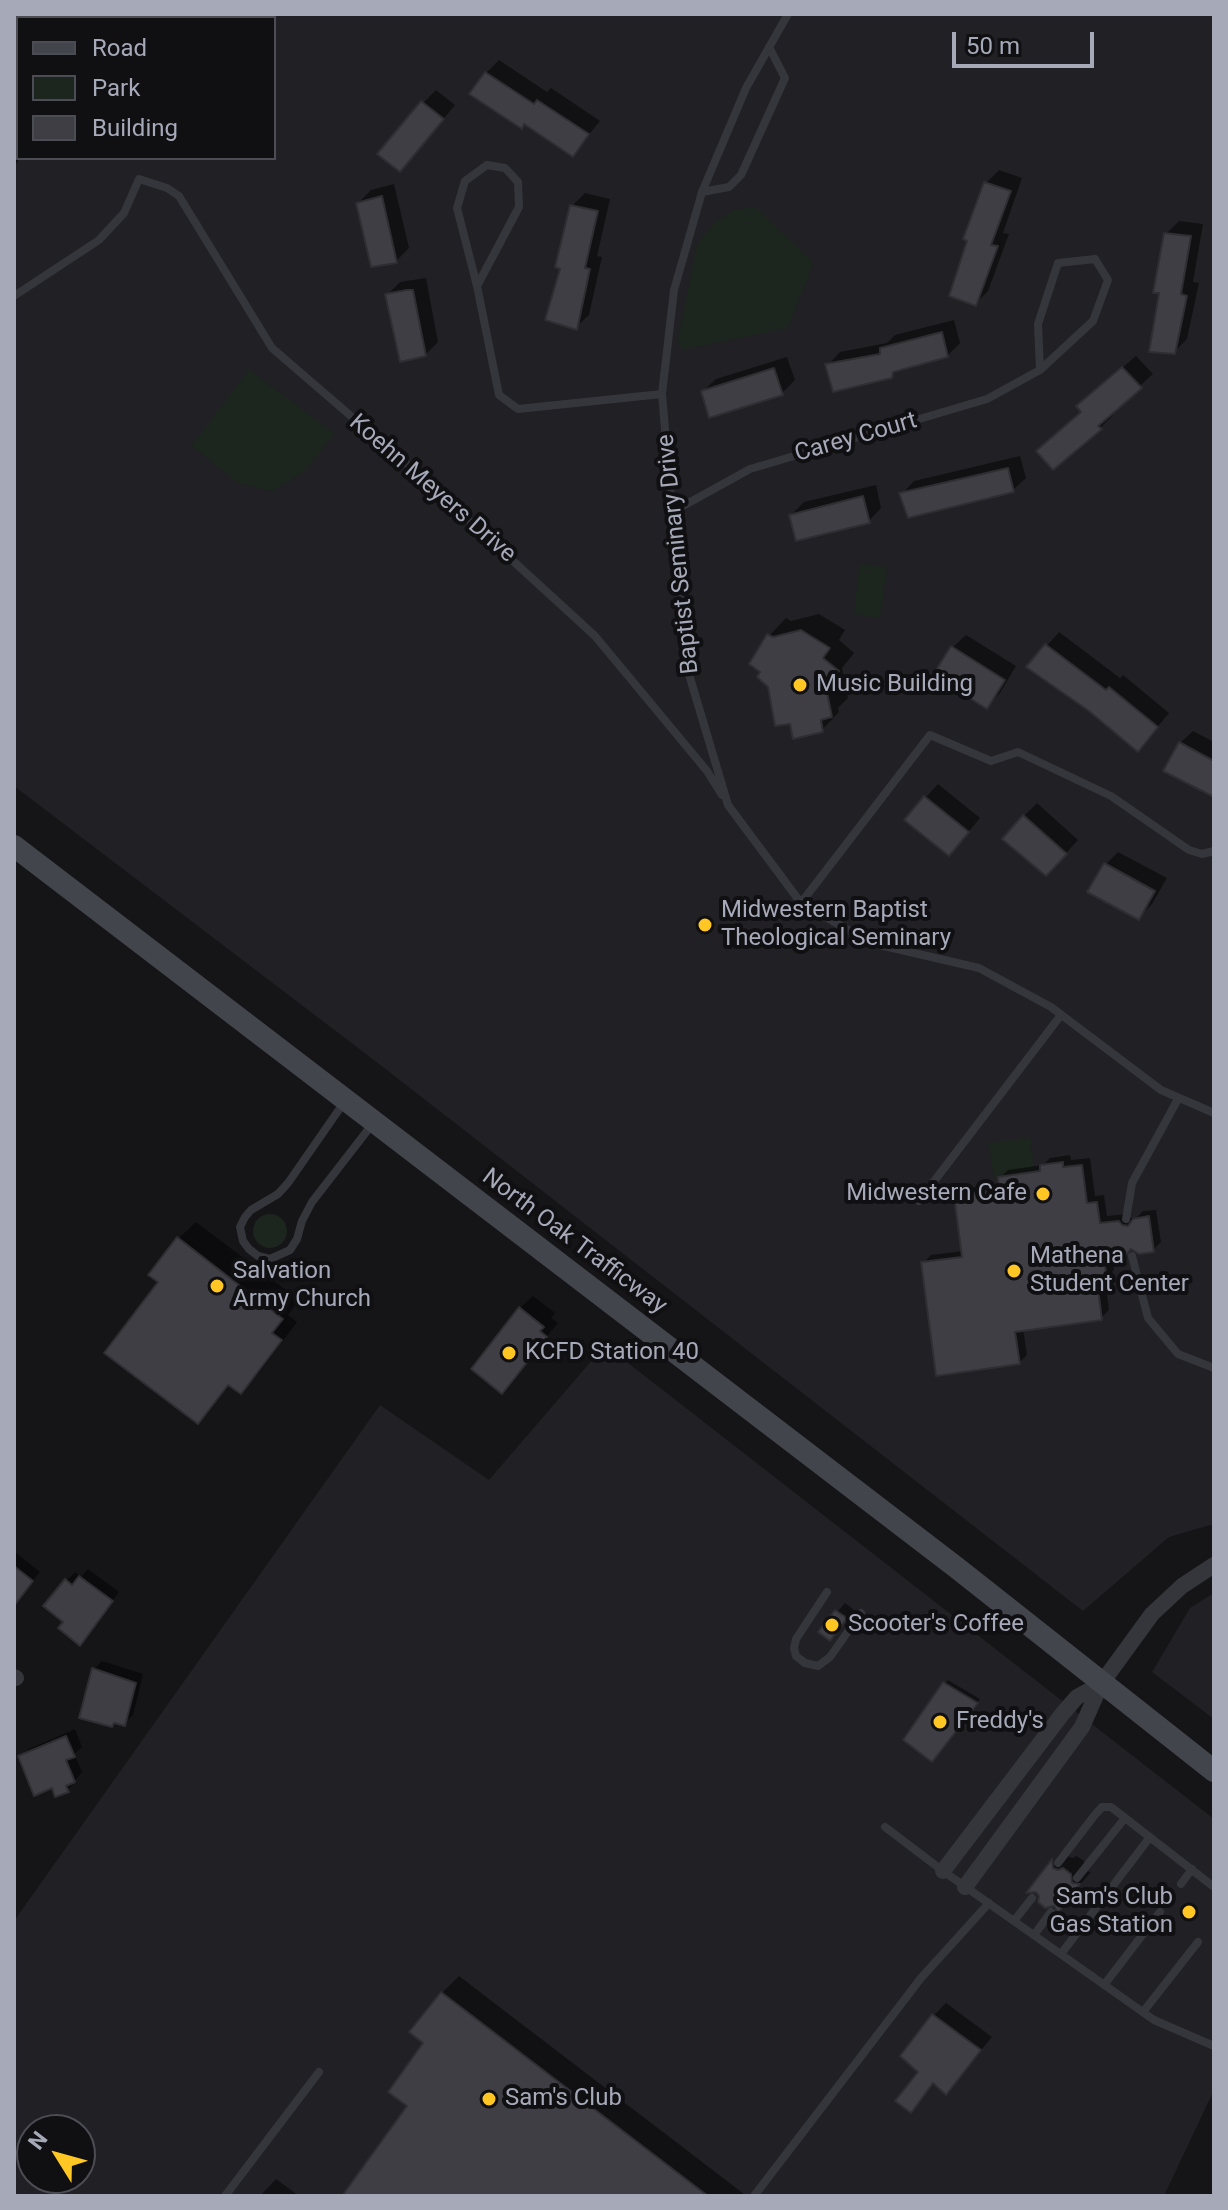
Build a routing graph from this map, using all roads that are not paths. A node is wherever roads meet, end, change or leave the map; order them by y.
1 (788, 14) edge
2 (769, 47) junction
3 (702, 192) junction
4 (477, 286) junction
5 (14, 296) edge
6 (1040, 370) junction
7 (662, 394) junction
8 (674, 511) junction
9 (728, 805) junction
10 (14, 846) edge
11 (1214, 851) edge
12 (801, 903) junction
13 (1061, 1015) junction
14 (1178, 1099) junction
15 (346, 1101) junction
16 (1214, 1113) edge
17 (374, 1122) junction
18 (919, 1201) dead end
19 (1126, 1219) dead end
20 (1132, 1256) dead end
21 (1214, 1368) edge
22 (1214, 1565) edge
23 (827, 1592) dead end
24 (861, 1613) dead end
25 (1101, 1684) junction
26 (1214, 1771) edge
27 (1125, 1818) junction
28 (885, 1827) dead end
29 (1150, 1837) junction
30 (1058, 1863) dead end
31 (1192, 1869) junction
32 (943, 1871) junction
33 (1077, 1878) dead end
34 (1181, 1884) dead end
35 (965, 1887) junction
36 (1214, 1887) edge
37 (1032, 1898) dead end
38 (989, 1903) junction
39 (1051, 1912) dead end
40 (1160, 1912) dead end
41 (1014, 1921) junction
42 (1034, 1935) junction
43 (1198, 1942) dead end
44 (1061, 1954) junction
45 (1104, 1985) junction
46 (1143, 2012) junction
47 (1214, 2046) edge
48 (319, 2072) dead end
49 (225, 2196) edge
50 (754, 2196) edge

1 - 2 lane, Baptist Seminary Drive
2 - 3 lane, Baptist Seminary Drive
2 - 3 lane
3 - 7 lane, Baptist Seminary Drive
4 - 4 lane
4 - 7 lane
5 - 9 lane, Koehn Meyers Drive
6 - 6 lane, Carey Court
6 - 8 lane, Carey Court
7 - 8 lane, Baptist Seminary Drive
8 - 9 lane, Baptist Seminary Drive
9 - 12 lane, Baptist Seminary Drive
10 - 15 main road, North Oak Trafficway
11 - 12 lane
12 - 13 lane, Baptist Seminary Drive
13 - 14 lane, Baptist Seminary Drive
13 - 18 lane
14 - 16 lane, Baptist Seminary Drive
14 - 19 lane
15 - 17 main road, North Oak Trafficway
15 - 17 lane
17 - 25 main road, North Oak Trafficway
20 - 21 lane
22 - 25 street
23 - 24 lane
25 - 26 main road, North Oak Trafficway
25 - 32 street
25 - 35 street
27 - 29 lane
27 - 30 lane
27 - 33 lane
28 - 32 lane
29 - 31 lane
29 - 44 lane
31 - 34 lane
31 - 36 lane
32 - 35 lane
35 - 38 lane
37 - 41 lane
38 - 41 lane
38 - 50 lane
39 - 42 lane
40 - 45 lane
41 - 42 lane
42 - 44 lane
43 - 46 lane
44 - 45 lane
45 - 46 lane
46 - 47 lane
48 - 49 lane

